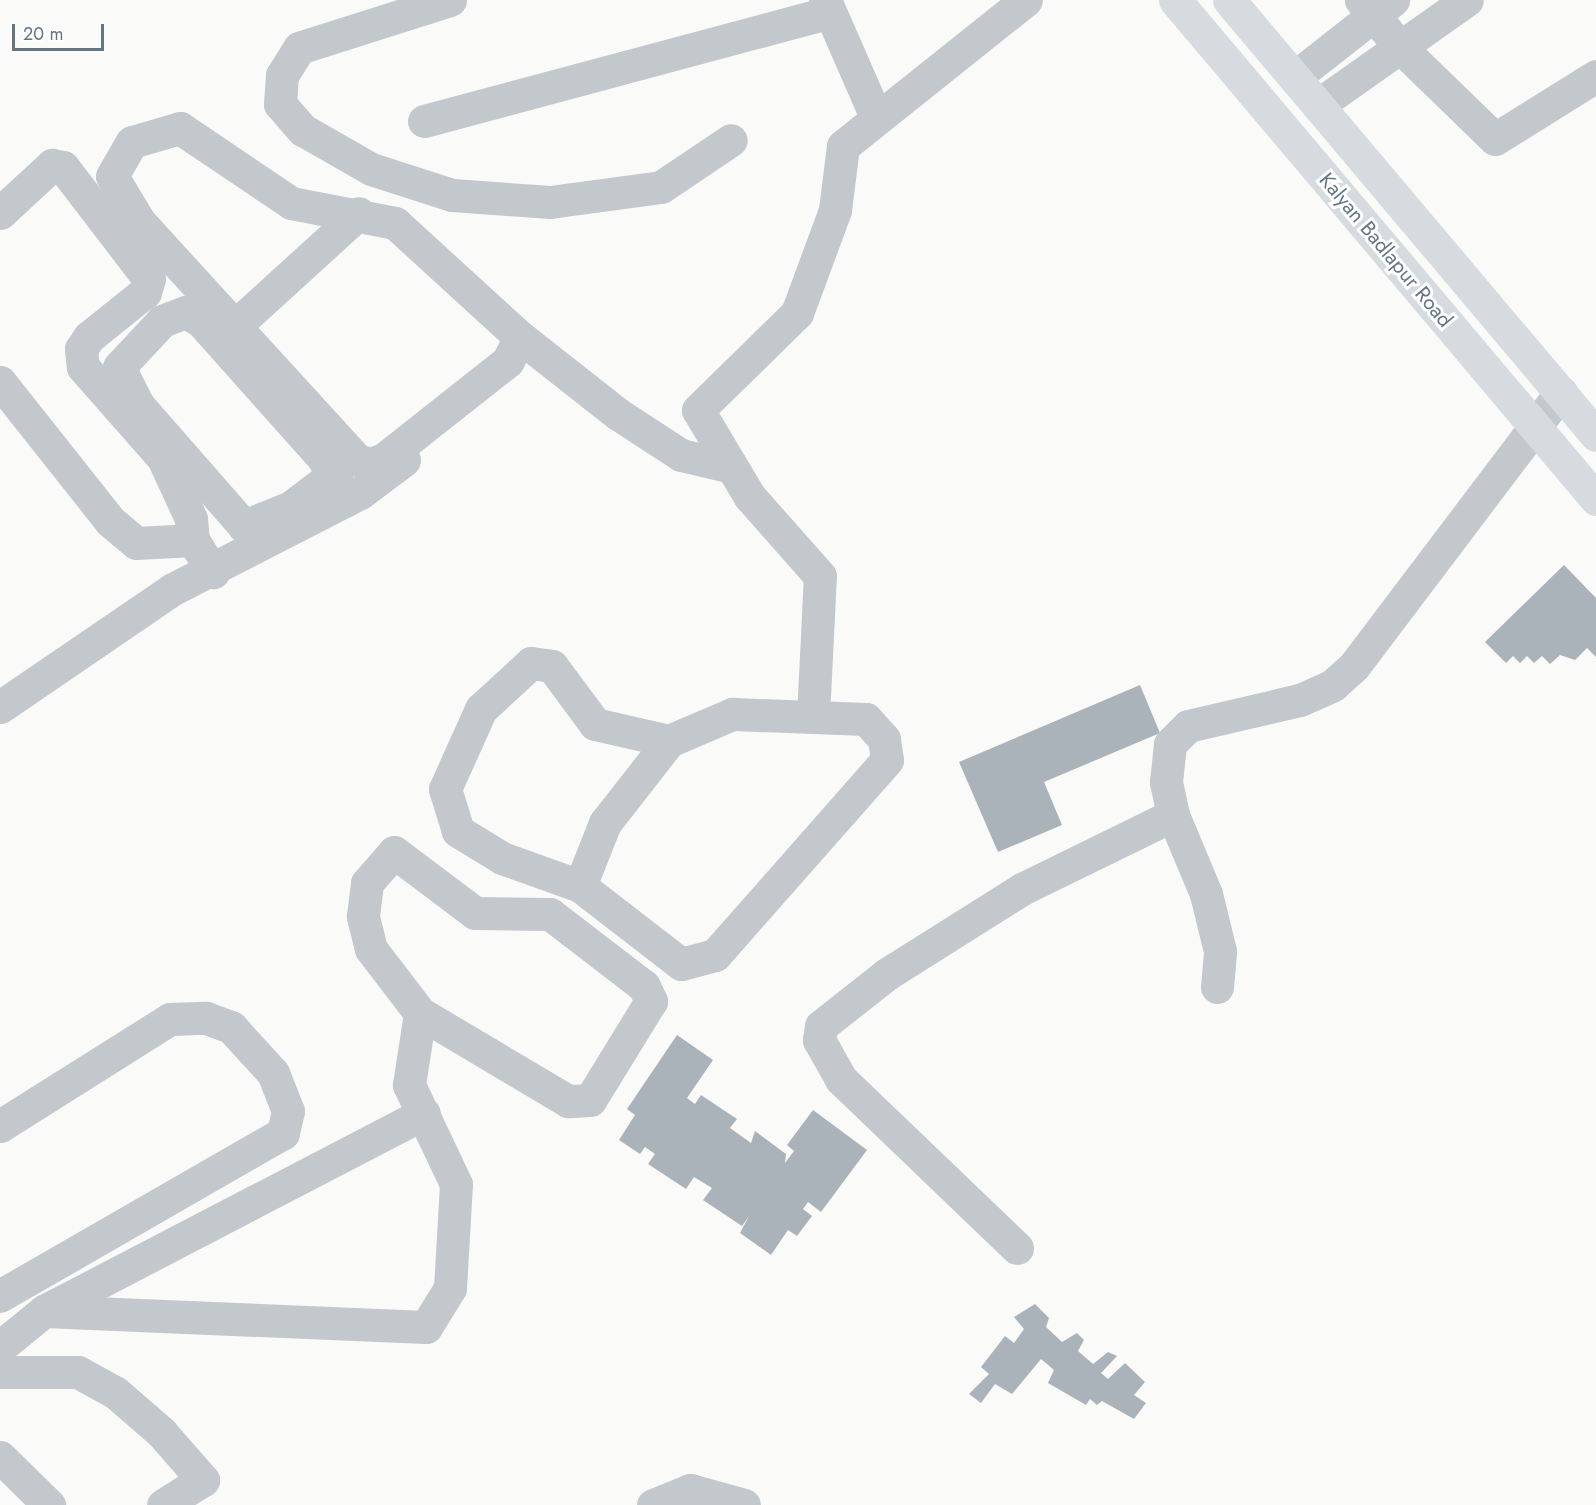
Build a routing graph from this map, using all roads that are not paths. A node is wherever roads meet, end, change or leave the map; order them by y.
1 (450, 0) edge
2 (1026, 0) edge
3 (1175, 0) edge
4 (1229, 0) edge
5 (1467, 0) edge
6 (1376, 5) edge
7 (827, 6) edge
8 (1400, 47) junction
9 (1596, 76) edge
10 (1295, 77) junction
11 (1318, 105) junction
12 (876, 117) junction
13 (423, 121) dead end
14 (731, 140) dead end
15 (0, 213) edge
16 (359, 213) junction
17 (237, 325) junction
18 (530, 346) junction
19 (0, 382) edge
20 (1561, 392) junction
21 (1535, 427) junction
22 (1596, 435) edge
23 (732, 467) junction
24 (340, 487) junction
25 (1596, 499) edge
26 (193, 540) junction
27 (213, 572) junction
28 (0, 707) edge
29 (813, 717) junction
30 (669, 741) junction
31 (1173, 815) junction
32 (580, 886) junction
33 (1217, 987) dead end
34 (420, 1013) junction
35 (424, 1113) junction
36 (0, 1126) edge
37 (1017, 1248) dead end
38 (4, 1284) edge
39 (44, 1311) junction
40 (0, 1347) edge
41 (0, 1372) edge
42 (0, 1457) edge
43 (49, 1505) edge
44 (163, 1505) edge
45 (653, 1505) edge
46 (744, 1505) edge

1 - 14 street
2 - 12 street
3 - 21 main road, Kalyan Badlapur Road
4 - 10 main road, Kalyan Badlapur Road
5 - 8 street
6 - 8 street
6 - 10 street
7 - 12 street
7 - 13 street
8 - 9 street
8 - 11 street
10 - 11 main road, Kalyan Badlapur Road
11 - 20 main road, Kalyan Badlapur Road
12 - 23 street
15 - 26 street
16 - 17 street
16 - 17 street
16 - 18 street
17 - 18 street
18 - 23 street
18 - 24 street
19 - 26 street
20 - 21 street
20 - 22 main road, Kalyan Badlapur Road
21 - 25 main road, Kalyan Badlapur Road
21 - 31 street
23 - 29 street
24 - 24 street
24 - 27 street
26 - 27 street
27 - 28 street
29 - 30 street
29 - 32 street
30 - 32 street
30 - 32 street
31 - 33 street
31 - 37 street
34 - 34 street
34 - 35 street
35 - 39 street
35 - 39 street
36 - 38 street
39 - 40 street
41 - 44 street
42 - 43 street
45 - 46 street

